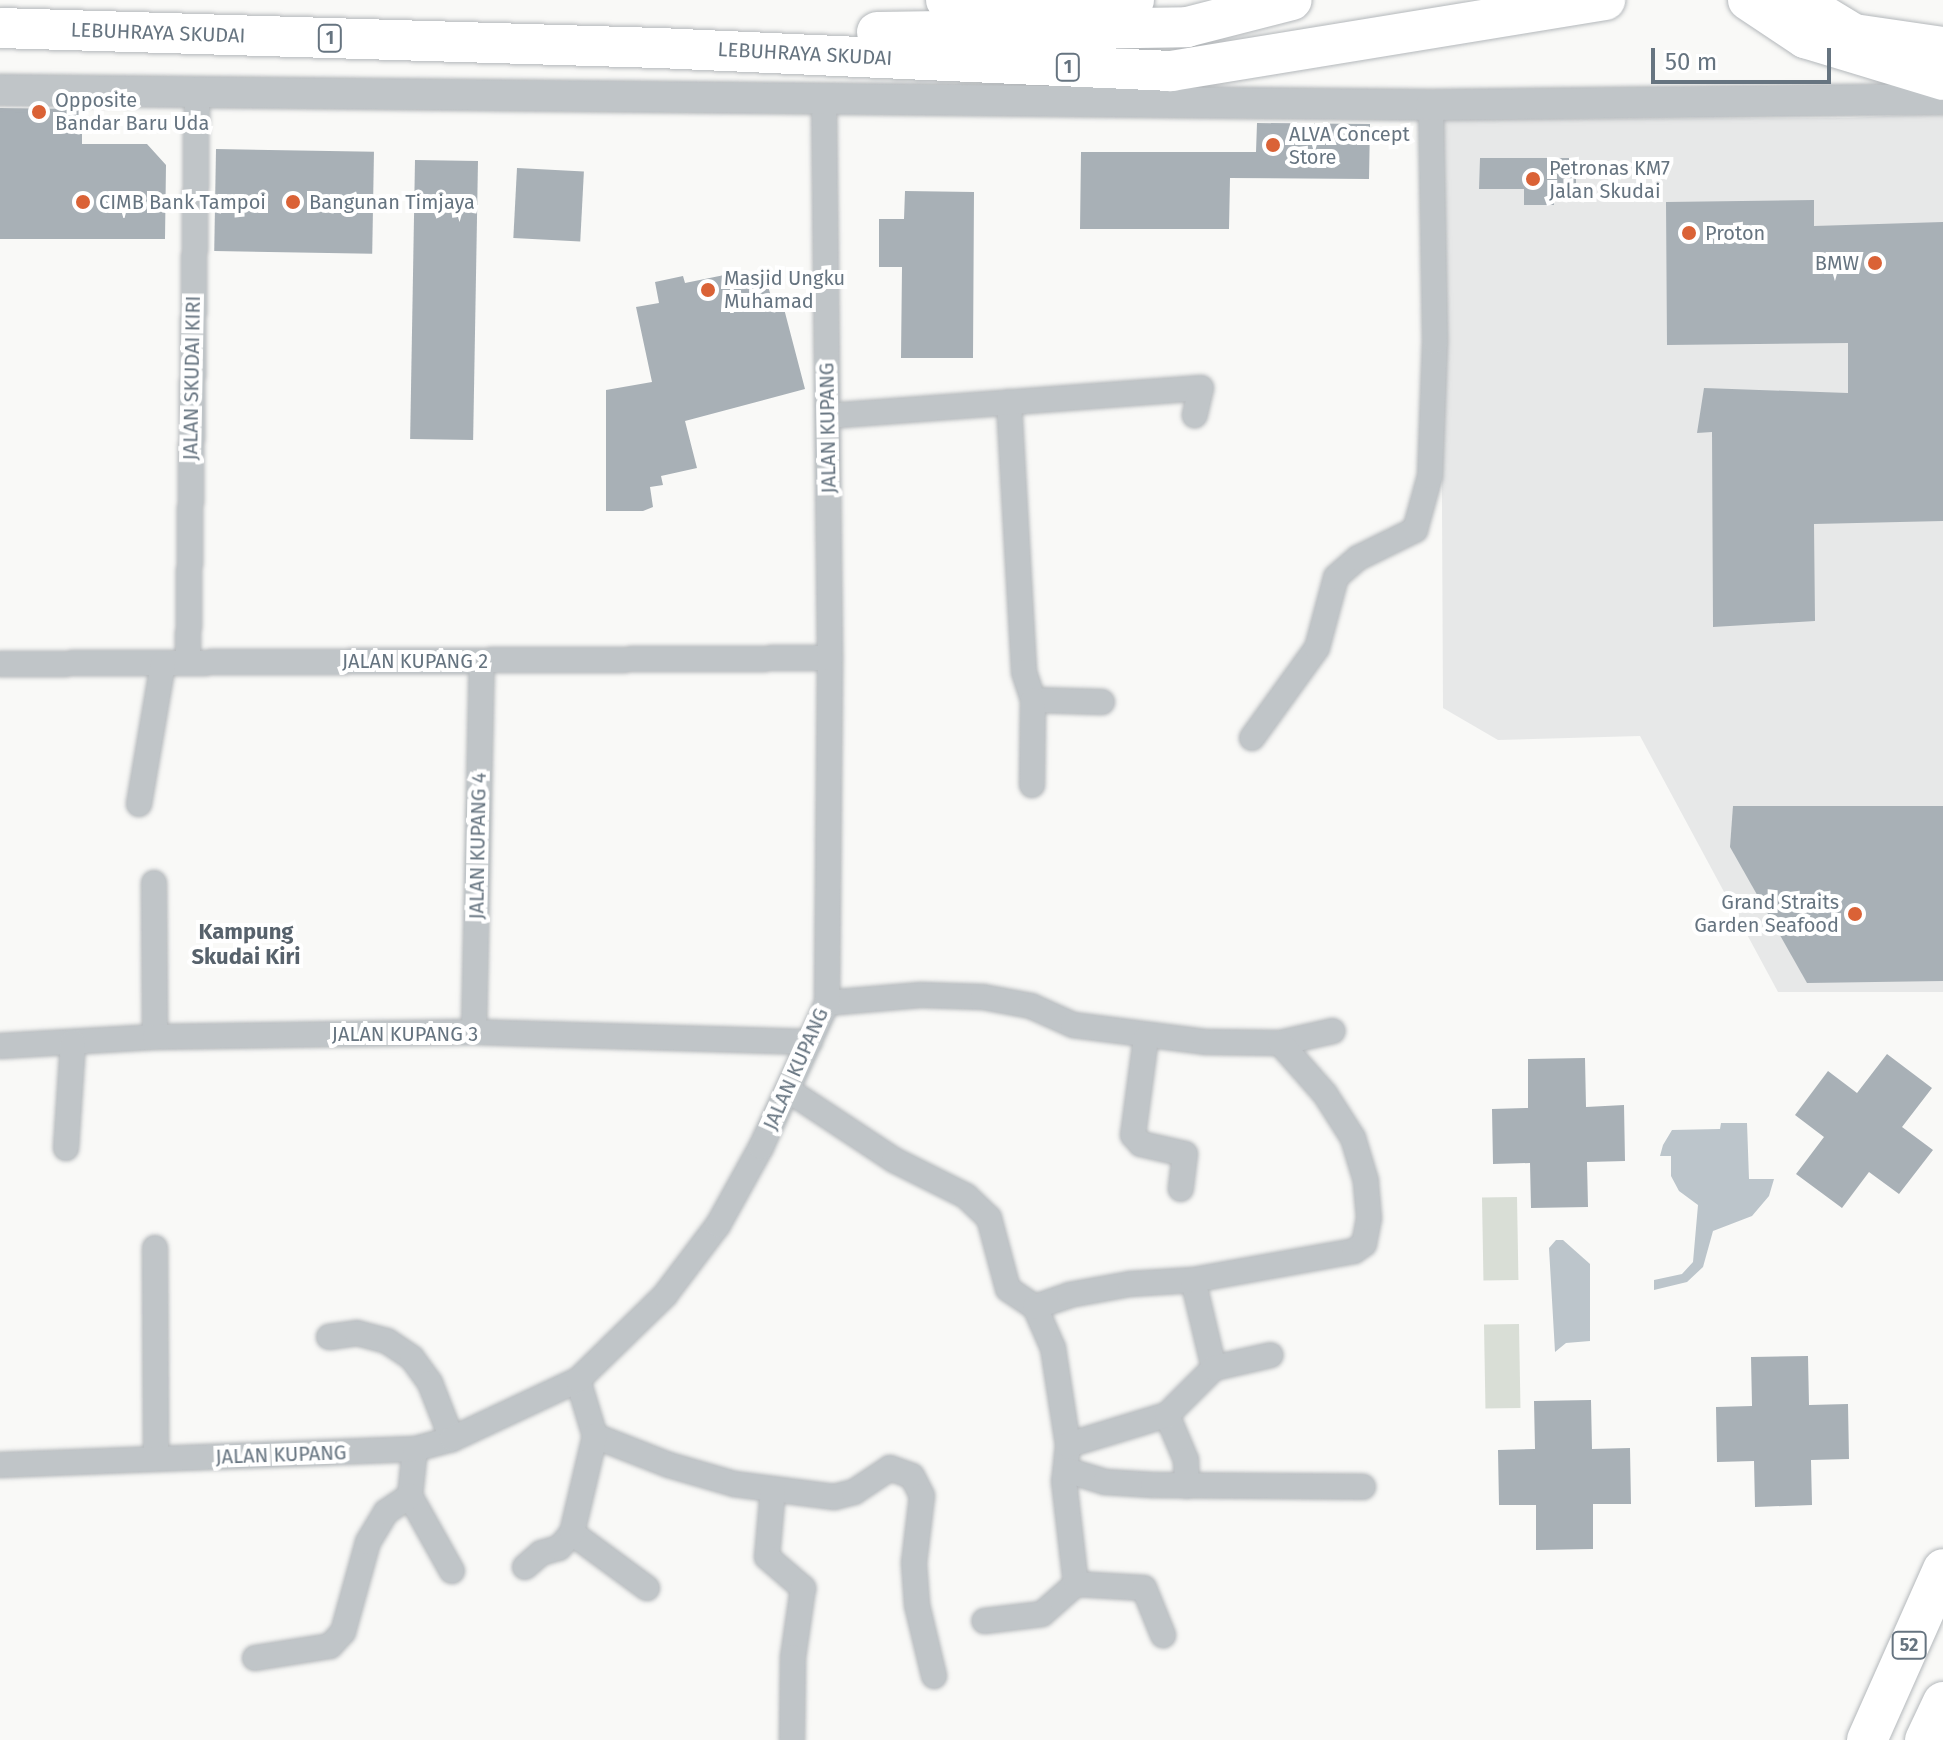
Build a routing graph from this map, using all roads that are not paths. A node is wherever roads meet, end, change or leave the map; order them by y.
1 (946, 0) edge
2 (1134, 0) edge
3 (1292, 0) edge
4 (1605, 0) edge
5 (1748, 0) edge
6 (1798, 0) edge
7 (0, 28) edge
8 (1943, 47) edge
9 (659, 48) junction
10 (1943, 80) edge
11 (0, 90) edge
12 (197, 94) junction
13 (824, 99) junction
14 (1943, 99) edge
15 (1431, 105) junction
16 (1009, 402) junction
17 (1195, 415) dead end
18 (828, 416) junction
19 (830, 658) junction
20 (482, 661) junction
21 (163, 663) junction
22 (188, 663) junction
23 (0, 664) edge
24 (1033, 700) junction
25 (1102, 702) dead end
26 (1252, 738) dead end
27 (1032, 785) dead end
28 (139, 804) dead end
29 (154, 883) dead end
30 (827, 1003) junction
31 (1333, 1031) dead end
32 (474, 1032) junction
33 (155, 1037) junction
34 (1146, 1038) junction
35 (73, 1042) junction
36 (810, 1042) junction
37 (1280, 1043) junction
38 (0, 1046) edge
39 (788, 1090) junction
40 (66, 1148) dead end
41 (1181, 1189) dead end
42 (155, 1248) dead end
43 (1193, 1280) junction
44 (1035, 1307) junction
45 (329, 1337) dead end
46 (1271, 1355) dead end
47 (1214, 1368) junction
48 (578, 1380) junction
49 (1167, 1415) junction
50 (595, 1436) junction
51 (452, 1439) junction
52 (1068, 1445) junction
53 (415, 1449) junction
54 (156, 1459) junction
55 (0, 1465) edge
56 (1066, 1470) junction
57 (1187, 1486) junction
58 (1363, 1487) dead end
59 (773, 1489) junction
60 (410, 1496) junction
61 (572, 1533) junction
62 (525, 1567) dead end
63 (1943, 1569) edge
64 (452, 1571) dead end
65 (1076, 1584) junction
66 (647, 1588) dead end
67 (984, 1621) dead end
68 (1163, 1635) dead end
69 (255, 1658) dead end
70 (934, 1676) dead end
71 (1943, 1702) edge
72 (1864, 1734) edge
73 (792, 1740) edge
74 (1925, 1740) edge

1 - 2 highway
3 - 9 highway
4 - 9 highway, LEBUHRAYA SKUDAI / 1
5 - 10 highway
6 - 8 highway
7 - 9 highway, LEBUHRAYA SKUDAI / 1
11 - 12 street
12 - 13 street
12 - 22 street, JALAN SKUDAI KIRI
13 - 15 street
13 - 18 street, JALAN KUPANG
14 - 15 street
15 - 26 street
16 - 17 street
16 - 18 street
16 - 24 street
18 - 19 street, JALAN KUPANG
19 - 20 street, JALAN KUPANG 2
19 - 30 street, JALAN KUPANG
20 - 22 street, JALAN KUPANG 2
20 - 32 street, JALAN KUPANG 4
21 - 22 street, JALAN KUPANG 2
21 - 23 street, JALAN KUPANG 2
21 - 28 street
24 - 25 street
24 - 27 street
29 - 33 street
30 - 34 street
30 - 36 street, JALAN KUPANG
31 - 37 street
32 - 33 street, JALAN KUPANG 3
32 - 36 street, JALAN KUPANG 3
33 - 35 street, JALAN KUPANG 3
34 - 37 street
34 - 41 street
35 - 38 street, JALAN KUPANG 3
35 - 40 street
36 - 39 street, JALAN KUPANG
37 - 43 street
39 - 44 street
39 - 48 street, JALAN KUPANG
42 - 54 street
43 - 44 street
43 - 47 street
44 - 52 street
45 - 51 street
46 - 47 street
47 - 49 street
48 - 50 street
48 - 51 street, JALAN KUPANG
49 - 52 street
49 - 57 street
50 - 59 street
50 - 61 street
51 - 53 street, JALAN KUPANG
52 - 56 street
53 - 54 street, JALAN KUPANG
53 - 60 street
54 - 55 street, JALAN KUPANG
56 - 57 street
56 - 65 street
57 - 58 street
59 - 70 street
59 - 73 street
60 - 64 street
60 - 69 street
61 - 62 street
61 - 66 street
63 - 72 highway, 52
65 - 67 street
65 - 68 street
71 - 74 highway

